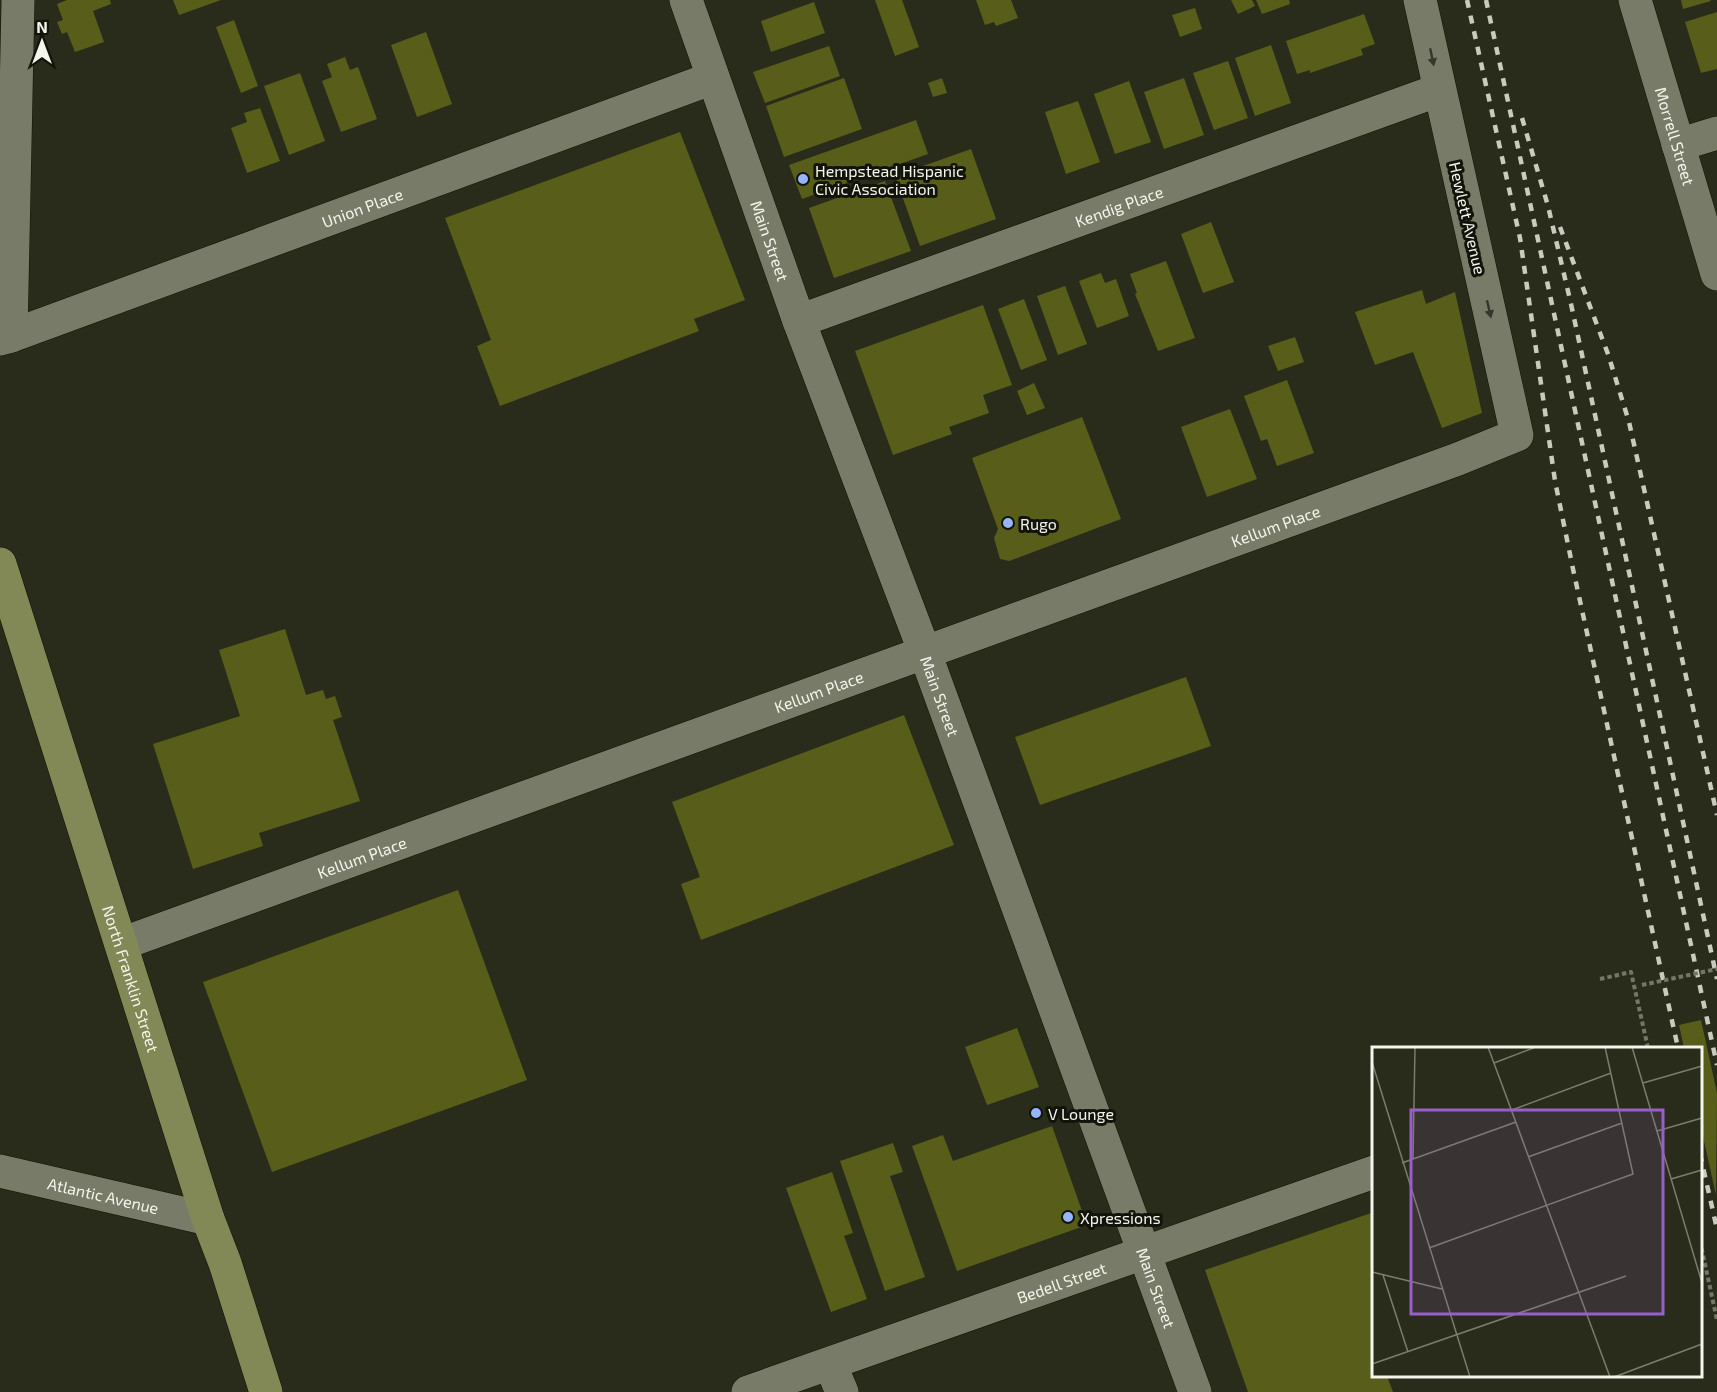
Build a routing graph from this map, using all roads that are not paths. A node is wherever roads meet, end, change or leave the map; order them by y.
1 (18, 0) edge
2 (686, 0) edge
3 (1420, 0) edge
4 (1635, 0) edge
5 (713, 78) junction
6 (1439, 90) junction
7 (1717, 133) edge
8 (1678, 145) junction
9 (1717, 274) edge
10 (799, 321) junction
11 (5, 338) edge
12 (1517, 435) joint
13 (0, 564) edge
14 (7, 613) edge
15 (925, 652) junction
16 (121, 944) junction
17 (0, 1171) edge
18 (1372, 1173) edge
19 (208, 1219) junction
20 (1144, 1252) junction
21 (836, 1378) edge
22 (266, 1392) edge
23 (748, 1392) edge
24 (1195, 1392) edge

1 - 11 street
2 - 5 street, Main Street
3 -> 6 street, Hewlett Avenue
4 - 8 street, Morrell Street
5 - 10 street, Main Street
5 - 11 street, Union Place
6 - 10 street, Kendig Place
6 -> 12 street, Hewlett Avenue
7 - 8 street
8 - 9 street, Morrell Street
10 - 15 street, Main Street
12 - 15 street, Kellum Place
13 - 14 main road, North Franklin Street
14 - 16 main road, North Franklin Street
15 - 16 street, Kellum Place
15 - 20 street, Main Street
16 - 19 main road, North Franklin Street
17 - 19 street, Atlantic Avenue
18 - 20 street, Bedell Street
19 - 22 main road, North Franklin Street
20 - 21 street, Bedell Street
20 - 24 street, Main Street
21 - 23 street, Bedell Street

